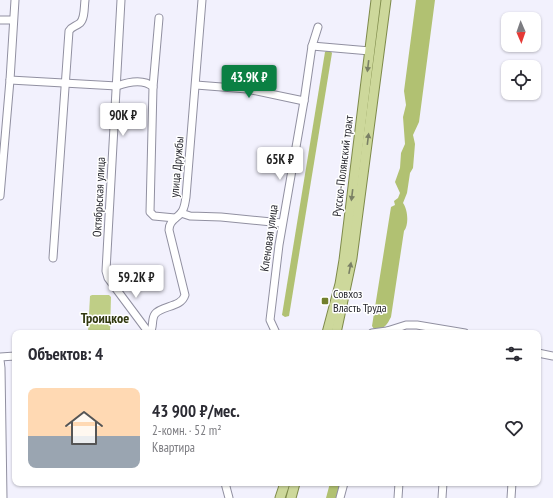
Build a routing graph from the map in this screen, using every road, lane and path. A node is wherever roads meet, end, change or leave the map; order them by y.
1 (14, 0) edge
2 (85, 0) edge
3 (121, 0) edge
4 (202, 0) edge
5 (376, 0) edge
6 (386, 0) edge
7 (159, 18) dead end
8 (0, 20) edge
9 (13, 20) junction
10 (318, 27) dead end
11 (312, 46) junction
12 (370, 51) junction
13 (10, 80) junction
14 (64, 83) junction
15 (196, 85) junction
16 (117, 86) junction
17 (153, 87) junction
18 (304, 101) junction
19 (0, 196) edge
20 (178, 216) junction
21 (282, 223) junction
22 (53, 258) dead end
23 (417, 325) junction
24 (148, 330) edge
25 (152, 330) edge
26 (274, 330) edge
27 (328, 330) edge
28 (337, 330) edge
29 (392, 330) edge
30 (417, 330) edge
31 (438, 330) edge
32 (541, 352) edge
33 (553, 352) edge
34 (541, 353) edge
35 (0, 356) edge
36 (12, 356) edge
37 (553, 356) edge
38 (0, 360) edge
39 (226, 486) edge
40 (283, 486) edge
41 (294, 486) edge
42 (343, 486) edge
43 (399, 486) edge
44 (442, 486) edge
45 (512, 486) edge
46 (3, 498) edge
47 (229, 498) edge
48 (280, 498) edge
49 (291, 498) edge
50 (340, 498) edge
51 (398, 498) edge
52 (442, 498) edge
53 (511, 498) edge

1 - 9 street
2 - 14 street
3 - 16 street, Октябрьская улица
4 - 15 street, улица Дружбы
5 - 12 main road, Русско-Полянский тракт
28 -> 6 main road, Русско-Полянский тракт
7 - 17 street
8 - 9 street
9 - 13 street
10 - 11 street, Кленовая улица
11 - 12 street
11 - 18 street, Кленовая улица
12 -> 27 main road, Русско-Полянский тракт
13 - 14 street
13 - 19 street
14 - 16 street
14 - 22 street
15 - 18 street
15 - 20 street, улица Дружбы
16 - 17 street
16 - 24 street, Октябрьская улица
17 - 20 street
18 - 21 street, Кленовая улица
20 - 21 street
20 - 25 street, улица Дружбы
21 - 26 street, Кленовая улица
23 - 29 street
23 - 30 street
23 - 31 street
32 - 33 street
34 - 37 street
35 - 36 street
38 - 46 street
39 - 47 street
40 - 48 main road
41 - 49 main road
42 - 50 street
43 - 51 street
44 - 52 street
45 - 53 street

